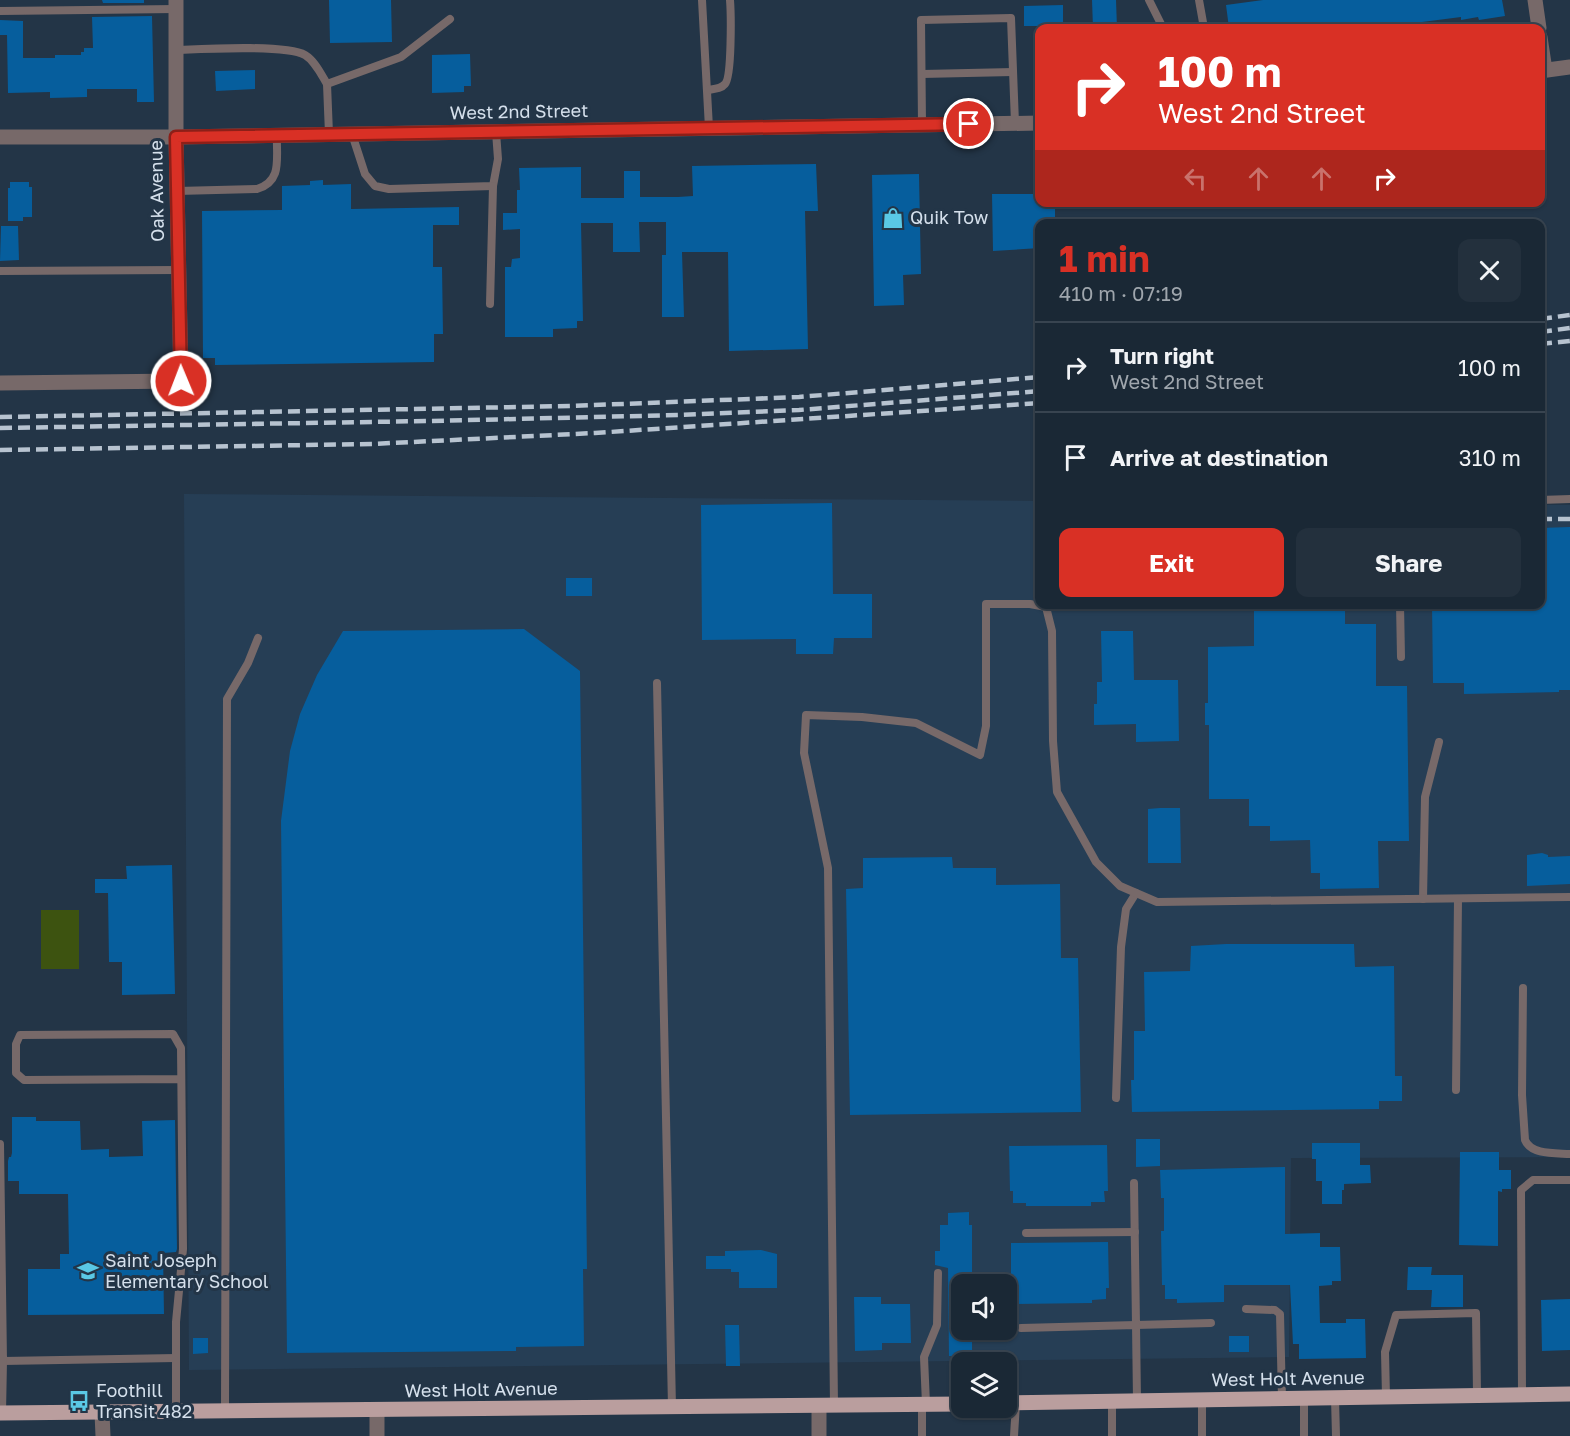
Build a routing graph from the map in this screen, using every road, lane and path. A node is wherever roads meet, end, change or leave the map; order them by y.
1 (702, 0) edge
2 (730, 0) edge
3 (1149, 0) edge
4 (1198, 0) edge
5 (1535, 0) edge
6 (176, 4) edge
7 (0, 11) edge
8 (450, 18) dead end
9 (1161, 24) edge
10 (1203, 24) edge
11 (1538, 24) edge
12 (176, 50) junction
13 (1570, 67) edge
14 (1545, 70) edge
15 (1013, 72) junction
16 (922, 74) junction
17 (327, 84) junction
18 (708, 90) junction
19 (1015, 123) junction
20 (1035, 123) edge
21 (922, 125) junction
22 (709, 128) junction
23 (496, 132) junction
24 (329, 134) junction
25 (352, 134) junction
26 (276, 135) junction
27 (0, 137) edge
28 (176, 137) junction
29 (493, 186) junction
30 (177, 190) junction
31 (178, 270) junction
32 (0, 271) edge
33 (490, 304) dead end
34 (0, 383) edge
35 (1570, 499) edge
36 (1545, 500) edge
37 (1035, 605) edge
38 (1046, 609) edge
39 (1400, 609) edge
40 (258, 638) dead end
41 (1401, 657) dead end
42 (657, 683) dead end
43 (1439, 742) dead end
44 (1136, 893) junction
45 (1570, 897) edge
46 (1458, 898) junction
47 (1423, 899) junction
48 (1523, 988) dead end
49 (182, 1079) junction
50 (1456, 1090) dead end
51 (1116, 1098) dead end
52 (0, 1144) edge
53 (1570, 1154) edge
54 (1570, 1180) edge
55 (1134, 1183) dead end
56 (1135, 1232) junction
57 (1026, 1233) dead end
58 (938, 1273) dead end
59 (1246, 1310) dead end
60 (1211, 1323) dead end
61 (1136, 1326) junction
62 (1021, 1328) dead end
63 (176, 1358) junction
64 (1, 1361) edge
65 (1522, 1394) junction
66 (1570, 1394) edge
67 (1477, 1395) junction
68 (1386, 1397) junction
69 (1304, 1398) junction
70 (1335, 1398) junction
71 (1282, 1399) junction
72 (1202, 1400) junction
73 (1112, 1401) junction
74 (1137, 1401) junction
75 (1017, 1403) edge
76 (924, 1404) junction
77 (951, 1404) edge
78 (826, 1406) junction
79 (672, 1407) junction
80 (377, 1410) junction
81 (176, 1412) junction
82 (225, 1412) junction
83 (1, 1413) edge
84 (102, 1413) junction
85 (1012, 1418) edge
86 (103, 1436) edge
87 (377, 1436) edge
88 (819, 1436) edge
89 (922, 1436) edge
90 (1014, 1436) edge
91 (1112, 1436) edge
92 (1202, 1436) edge
93 (1304, 1436) edge
94 (1336, 1436) edge

1 - 18 lane
2 - 18 lane
3 - 9 lane
4 - 10 lane
5 - 11 street
6 - 7 lane
6 - 12 street, Oak Avenue
8 - 17 lane
12 - 17 lane
12 - 28 street, Oak Avenue
13 - 14 street
15 - 16 lane
15 - 16 lane
15 - 19 lane
16 - 21 lane
17 - 24 lane
18 - 22 lane
19 - 20 street, West 2nd Street
19 - 21 street, West 2nd Street
21 - 22 street, West 2nd Street
22 - 23 street, West 2nd Street
23 - 25 street, West 2nd Street
23 - 29 lane
24 - 25 street, West 2nd Street
24 - 26 street, West 2nd Street
25 - 29 lane
26 - 28 street, West 2nd Street
26 - 30 lane
27 - 28 street, West 2nd Street
28 - 30 street, Oak Avenue
29 - 33 lane
30 - 31 street, Oak Avenue
31 - 32 lane
31 - 34 street, Oak Avenue
35 - 36 lane
37 - 78 lane
38 - 44 lane
39 - 41 lane
40 - 82 lane
42 - 79 lane
43 - 47 lane
44 - 47 lane
44 - 51 lane
45 - 46 lane
46 - 47 lane
46 - 50 lane
48 - 53 lane
49 - 49 lane
49 - 63 lane
52 - 64 lane
54 - 65 lane
55 - 56 lane
56 - 57 lane
56 - 61 lane
58 - 76 lane
59 - 71 lane
60 - 61 lane
61 - 62 lane
61 - 74 lane
63 - 64 lane
63 - 81 lane
64 - 83 lane
65 - 66 main road, West Holt Avenue
65 - 67 main road, West Holt Avenue
67 - 68 main road, West Holt Avenue
67 - 68 lane
68 - 70 main road, West Holt Avenue
69 - 70 main road, West Holt Avenue
69 - 71 main road, West Holt Avenue
69 - 93 lane
70 - 94 lane
71 - 72 main road, West Holt Avenue
72 - 74 main road, West Holt Avenue
72 - 92 lane
73 - 74 main road, West Holt Avenue
73 - 75 main road, West Holt Avenue
73 - 91 lane
76 - 77 main road, West Holt Avenue
76 - 78 main road, West Holt Avenue
76 - 89 lane
78 - 79 main road, West Holt Avenue
78 - 88 street
79 - 80 main road, West Holt Avenue
80 - 82 main road, West Holt Avenue
80 - 87 street
81 - 82 main road, West Holt Avenue
81 - 84 main road, West Holt Avenue
83 - 84 main road, West Holt Avenue
84 - 86 street
85 - 90 lane

